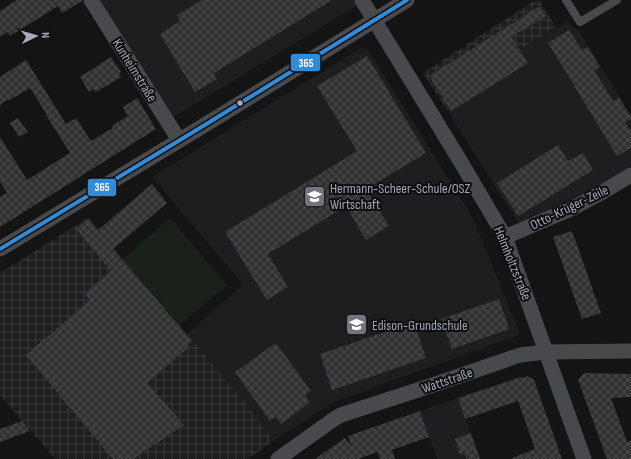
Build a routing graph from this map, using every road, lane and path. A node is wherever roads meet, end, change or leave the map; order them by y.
1 (91, 0) edge
2 (362, 0) edge
3 (407, 0) edge
4 (566, 0) edge
5 (617, 0) edge
6 (374, 20) junction
7 (179, 140) junction
8 (631, 175) edge
9 (505, 237) junction
10 (0, 249) edge
11 (631, 351) edge
12 (545, 352) junction
13 (278, 459) edge
14 (584, 459) edge

1 - 7 street, Kunheimstraße
2 - 6 street, Helmholtzstraße
3 - 6 street
4 - 5 lane
6 - 7 street
6 - 9 street, Helmholtzstraße
7 - 10 street
8 - 9 street, Otto-Krüger-Zeile
9 - 12 street, Helmholtzstraße
11 - 12 street, Wattstraße
12 - 13 street, Wattstraße
12 - 14 street, Helmholtzstraße

